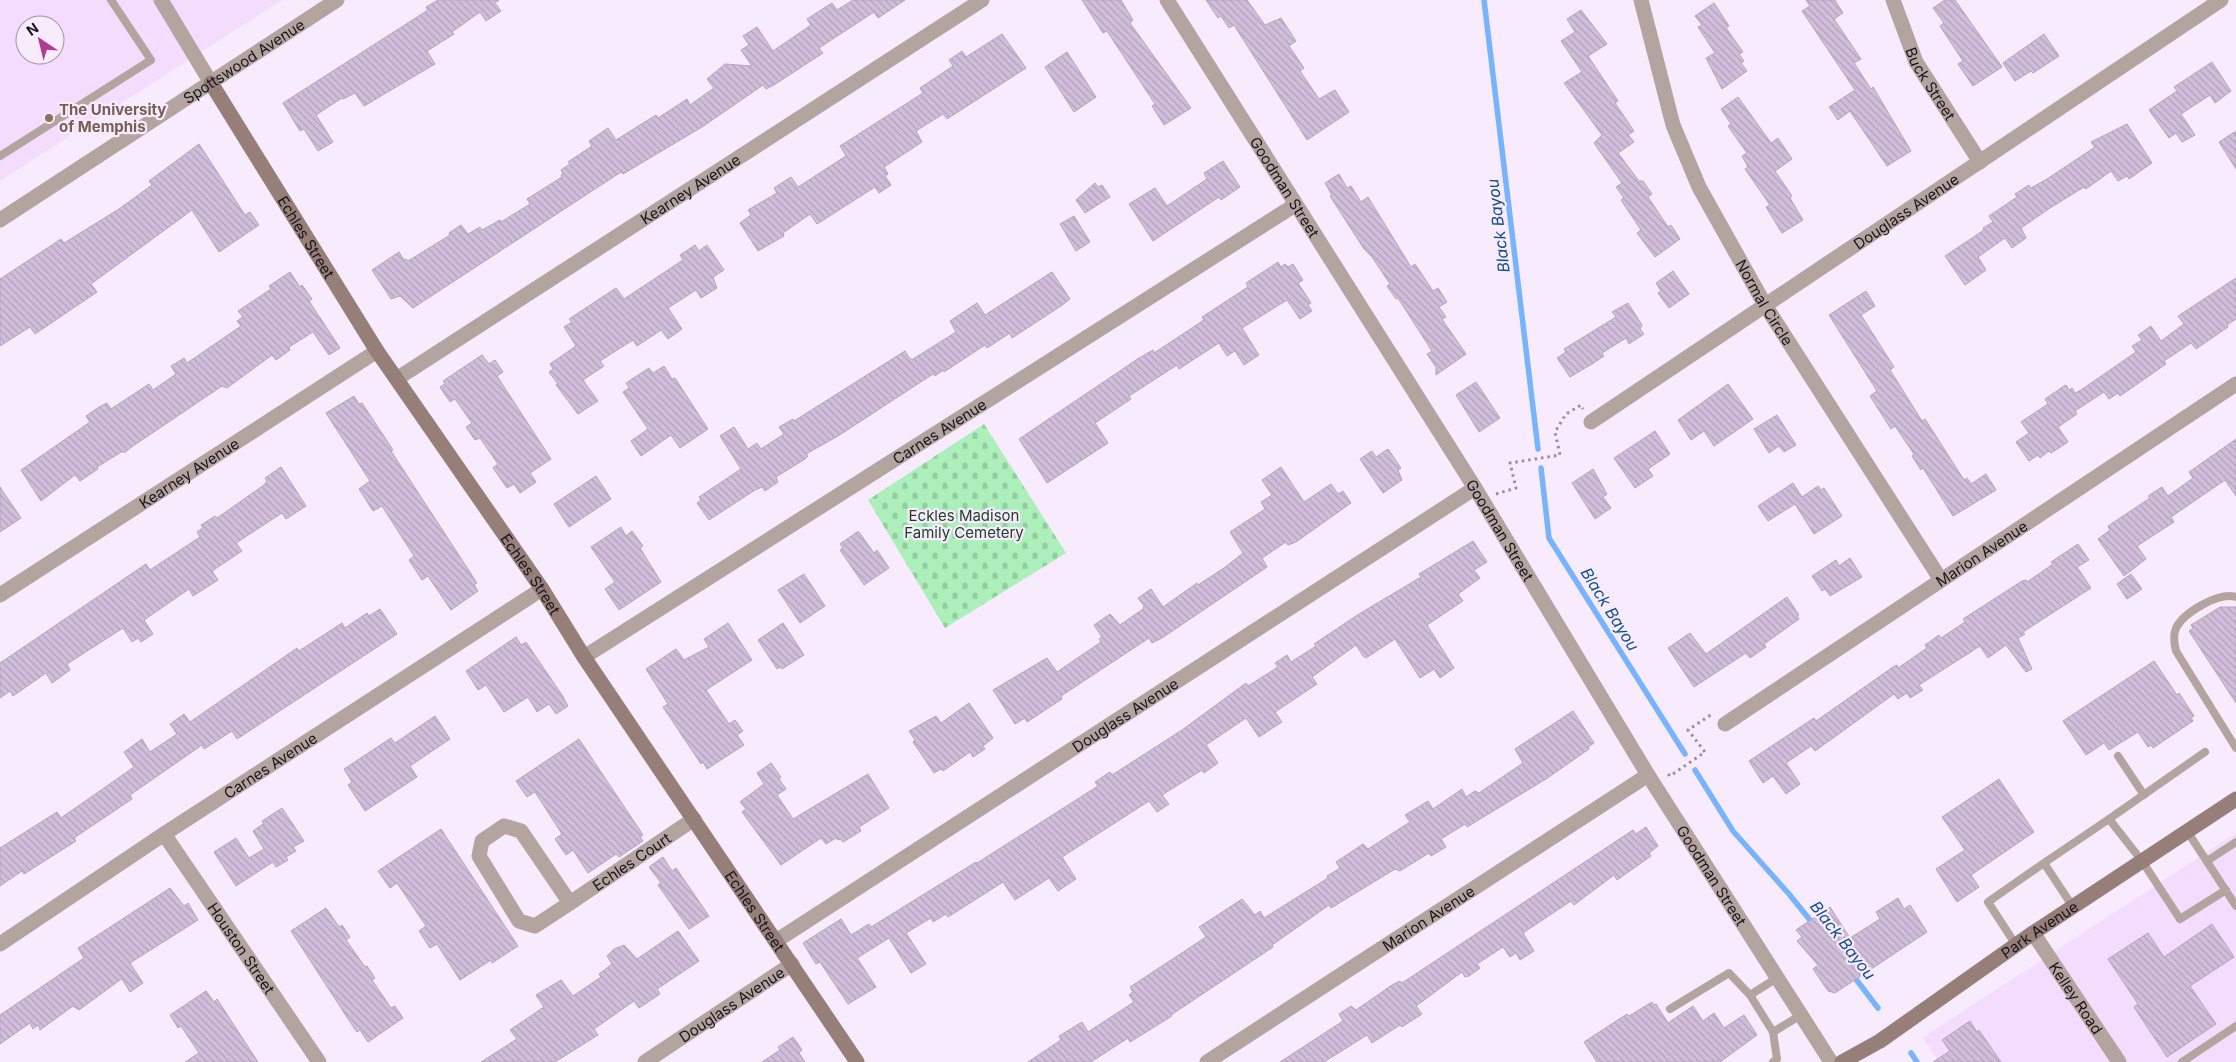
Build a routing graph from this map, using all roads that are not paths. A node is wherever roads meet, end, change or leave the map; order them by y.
1 (111, 0) edge
2 (161, 0) edge
3 (337, 0) edge
4 (982, 0) edge
5 (1167, 0) edge
6 (1641, 0) edge
7 (1893, 0) edge
8 (2222, 0) edge
9 (211, 82) junction
10 (0, 156) edge
11 (1980, 162) junction
12 (1295, 204) junction
13 (0, 220) edge
14 (1765, 305) junction
15 (377, 351) junction
16 (398, 378) junction
17 (2236, 384) edge
18 (1591, 422) road end
19 (1478, 494) junction
20 (1941, 580) junction
21 (542, 590) junction
22 (0, 595) edge
23 (2236, 596) edge
24 (584, 657) junction
25 (1725, 724) road end
26 (2236, 748) edge
27 (2205, 752) dead end
28 (2118, 756) dead end
29 (1648, 775) junction
30 (2144, 795) junction
31 (2236, 799) edge
32 (694, 819) junction
33 (2109, 819) junction
34 (2188, 831) junction
35 (164, 834) junction
36 (2236, 842) edge
37 (2142, 861) junction
38 (2207, 861) junction
39 (2044, 863) junction
40 (2226, 890) junction
41 (570, 903) junction
42 (2236, 906) edge
43 (2073, 907) junction
44 (2033, 933) junction
45 (776, 941) junction
46 (0, 944) edge
47 (2016, 945) junction
48 (792, 964) junction
49 (1777, 978) junction
50 (1750, 995) junction
51 (1670, 1009) dead end
52 (1801, 1015) junction
53 (2236, 1026) edge
54 (1773, 1032) junction
55 (1776, 1061) edge
56 (319, 1062) edge
57 (645, 1062) edge
58 (857, 1062) edge
59 (1207, 1062) edge
60 (1831, 1062) edge
61 (1842, 1062) edge
62 (2118, 1062) edge
63 (2182, 1062) edge

1 - 10 lane
2 - 9 street
3 - 9 street, Spottswood Avenue
4 - 16 street, Kearney Avenue
5 - 12 street, Goodman Street
6 - 14 street, Normal Circle
7 - 11 street, Buck Street
8 - 11 street, Douglass Avenue
9 - 13 street, Spottswood Avenue
9 - 15 street, Echles Street
11 - 14 street, Douglass Avenue
12 - 19 street, Goodman Street
12 - 24 street, Carnes Avenue
14 - 18 street, Douglass Avenue
14 - 20 street, Normal Circle
15 - 16 street, Echles Street
15 - 22 street, Kearney Avenue
16 - 21 street, Echles Street
17 - 20 street, Marion Avenue
19 - 29 street, Goodman Street
19 - 45 street, Douglass Avenue
20 - 25 street, Marion Avenue
21 - 24 street, Echles Street
21 - 35 street, Carnes Avenue
23 - 26 lane
24 - 32 street, Echles Street
27 - 30 lane
28 - 30 lane
29 - 49 street, Goodman Street
29 - 59 street, Marion Avenue
30 - 33 lane
31 - 34 street, Park Avenue
32 - 41 street, Echles Court
32 - 45 street, Echles Street
33 - 37 lane
33 - 39 lane
34 - 37 street, Park Avenue
34 - 38 lane
35 - 46 street, Carnes Avenue
35 - 56 street, Houston Street
36 - 38 lane
37 - 40 lane
37 - 43 street, Park Avenue
38 - 40 lane
39 - 43 lane
39 - 47 lane
40 - 42 lane
41 - 41 street, Echles Court
43 - 44 street, Park Avenue
44 - 47 street, Park Avenue
44 - 62 street, Kelley Road
45 - 48 street, Echles Street
47 - 61 street, Park Avenue
48 - 57 street, Douglass Avenue
48 - 58 street, Echles Street
49 - 50 lane
49 - 52 street, Goodman Street
50 - 51 lane
50 - 54 lane
52 - 54 lane
52 - 60 street, Goodman Street
53 - 63 lane
54 - 55 lane

